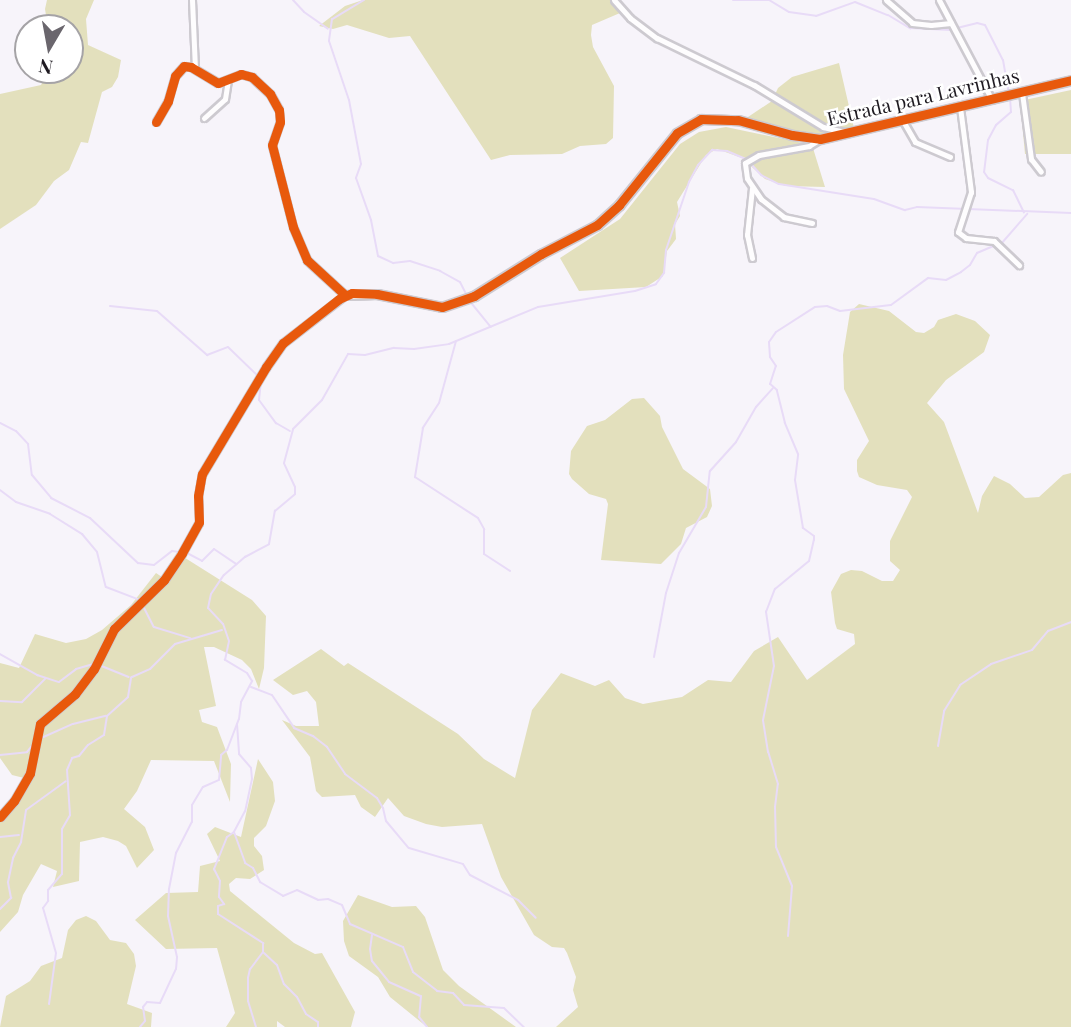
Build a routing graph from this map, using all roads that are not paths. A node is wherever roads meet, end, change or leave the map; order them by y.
1 (192, 0) edge
2 (614, 0) edge
3 (887, 0) edge
4 (939, 0) edge
5 (951, 23) junction
6 (195, 68) junction
7 (228, 80) junction
8 (1071, 80) edge
9 (1022, 93) junction
10 (992, 100) junction
11 (960, 107) junction
12 (204, 118) dead end
13 (903, 121) junction
14 (156, 122) dead end
15 (848, 133) junction
16 (820, 139) junction
17 (950, 158) dead end
18 (1041, 172) dead end
19 (752, 188) junction
20 (812, 223) dead end
21 (752, 258) dead end
22 (1019, 265) dead end
23 (345, 295) junction
24 (0, 817) edge

1 - 6 street
2 - 15 street
3 - 5 street
4 - 5 street
5 - 10 street
6 - 7 street
6 - 14 street
7 - 12 street
7 - 23 street
8 - 9 street, Estrada para Lavrinhas
9 - 10 street, Estrada para Lavrinhas
9 - 18 street
10 - 11 street, Estrada para Lavrinhas
11 - 13 street, Estrada para Lavrinhas
11 - 22 street
13 - 15 street, Estrada para Lavrinhas
13 - 17 street
15 - 16 street, Estrada para Lavrinhas
16 - 19 street
16 - 23 street, Estrada para Lavrinhas
19 - 20 street
19 - 21 street
23 - 24 street

